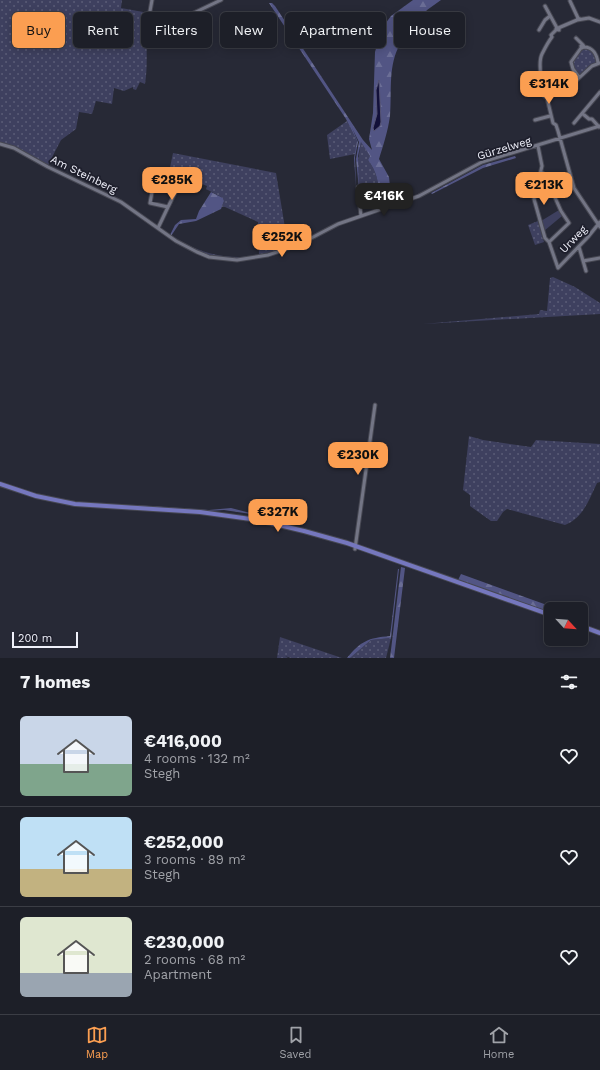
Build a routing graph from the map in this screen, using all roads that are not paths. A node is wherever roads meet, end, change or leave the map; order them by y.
1 (152, 0) edge
2 (221, 0) edge
3 (570, 1) dead end
4 (545, 6) dead end
5 (149, 12) edge
6 (197, 12) edge
7 (550, 16) junction
8 (578, 19) junction
9 (600, 22) edge
10 (558, 29) junction
11 (540, 30) dead end
12 (576, 38) dead end
13 (583, 46) junction
14 (599, 63) edge
15 (579, 77) junction
16 (600, 92) edge
17 (547, 96) junction
18 (582, 114) junction
19 (550, 116) junction
20 (534, 120) dead end
21 (574, 123) dead end
22 (599, 126) edge
23 (559, 139) junction
24 (0, 144) edge
25 (538, 146) junction
26 (541, 172) junction
27 (155, 176) dead end
28 (358, 186) dead end
29 (176, 191) dead end
30 (168, 207) junction
31 (361, 216) junction
32 (599, 224) edge
33 (158, 228) junction
34 (549, 242) junction
35 (579, 247) junction
36 (600, 258) edge
37 (583, 261) junction
38 (586, 271) dead end
39 (375, 405) dead end
40 (0, 484) edge
41 (355, 548) junction
42 (544, 613) edge
43 (588, 628) edge
44 (600, 632) edge

1 - 5 street
2 - 6 street
3 - 8 street
4 - 7 street
7 - 10 street
7 - 11 street
8 - 9 street
8 - 10 street
10 - 17 street
12 - 13 street
13 - 14 street
13 - 15 street
14 - 15 street
15 - 17 street
16 - 18 street
17 - 19 street
18 - 21 street
18 - 22 street
19 - 20 street
19 - 23 street
22 - 23 street, Gürzelweg
23 - 25 street, Gürzelweg
23 - 32 street
24 - 33 street, Am Steinberg
25 - 26 street
25 - 31 street, Gürzelweg
26 - 34 street
26 - 34 street
27 - 30 street
28 - 31 street
29 - 30 street
30 - 33 street
31 - 33 street, Am Steinberg
32 - 35 street, Urweg
34 - 35 street, Urweg
35 - 37 street
36 - 37 street
37 - 38 street
39 - 41 street
40 - 41 main road
41 - 42 main road
43 - 44 main road

